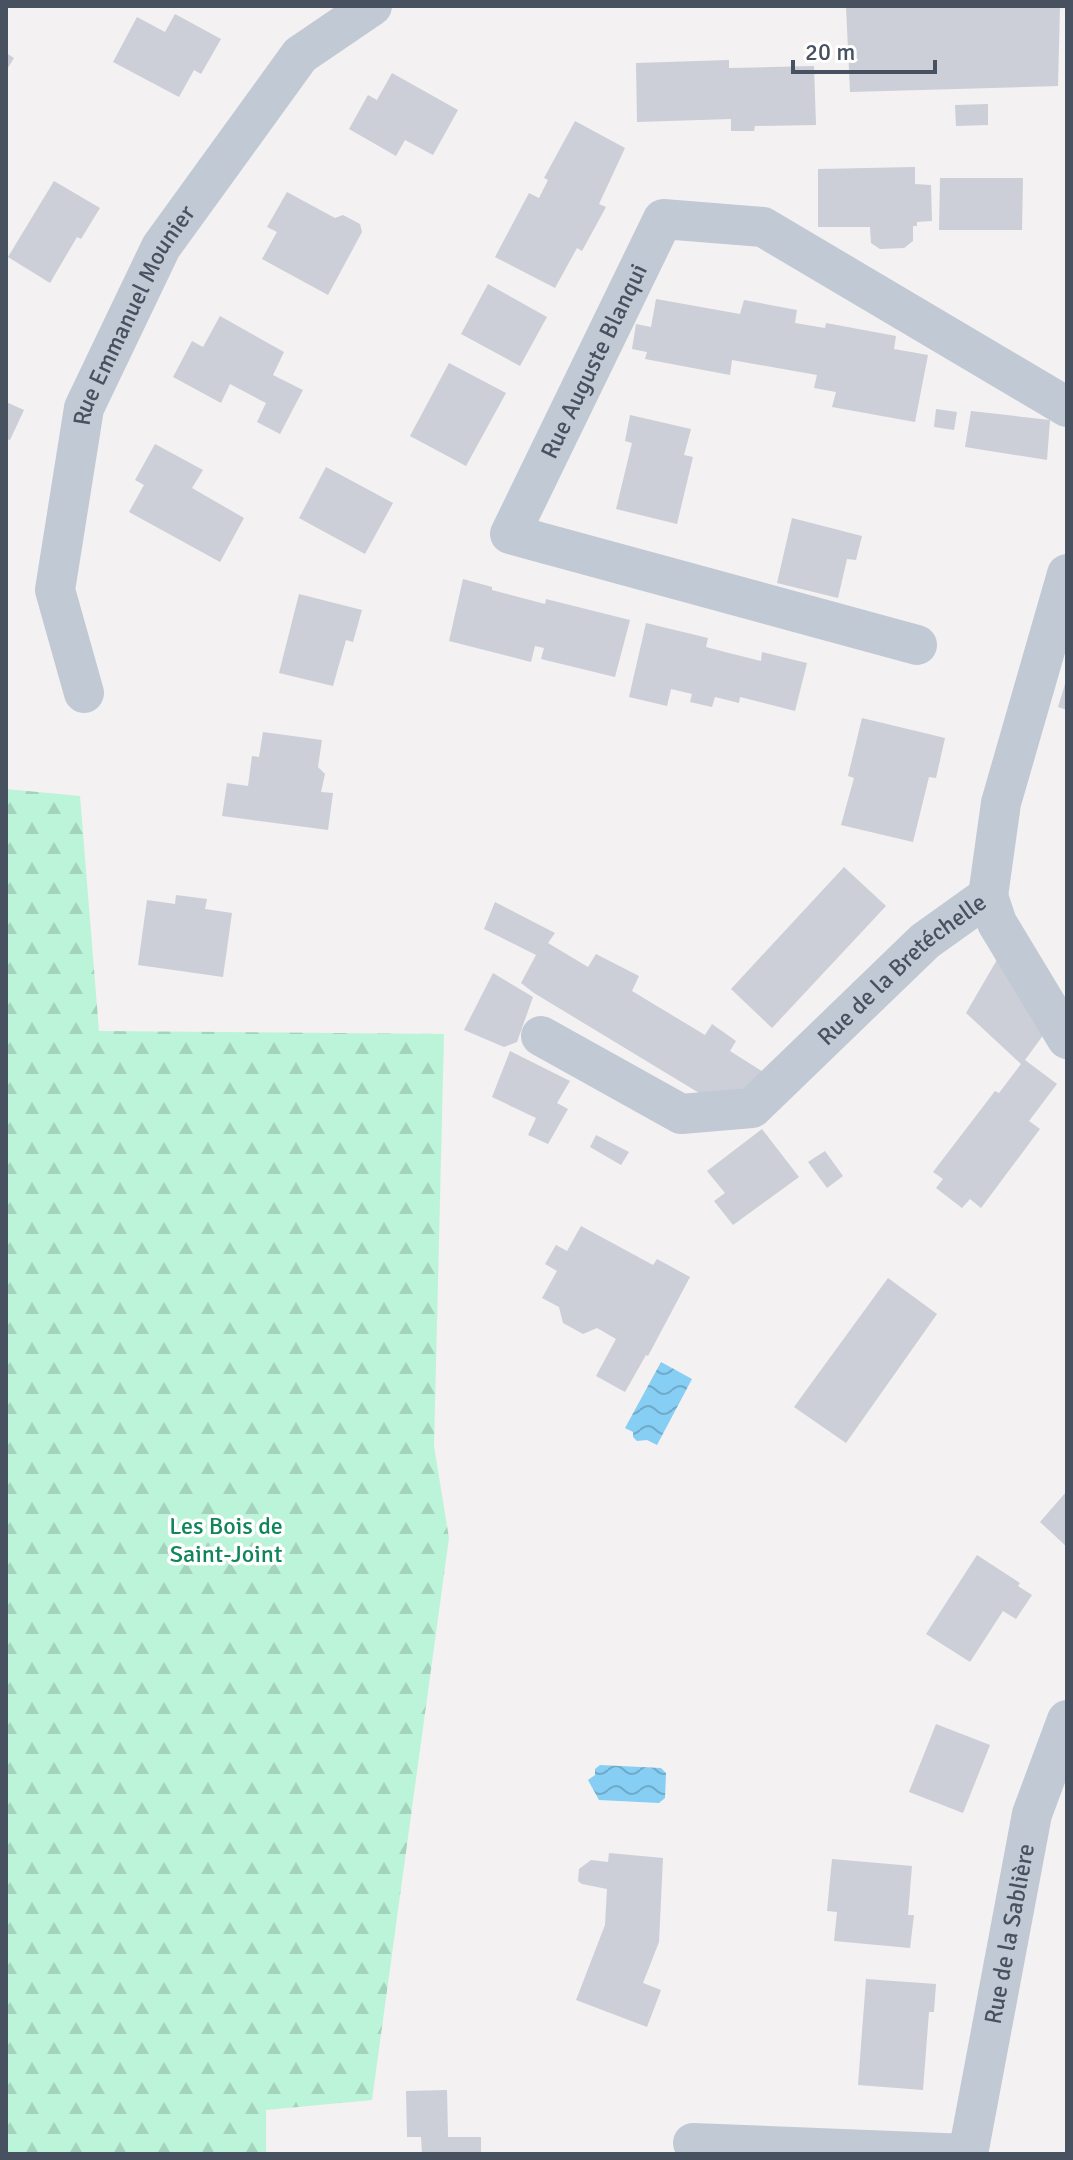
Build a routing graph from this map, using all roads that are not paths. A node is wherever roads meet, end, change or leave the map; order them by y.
1 (372, 6) edge
2 (1067, 407) edge
3 (1067, 574) edge
4 (917, 645) dead end
5 (84, 693) dead end
6 (988, 896) junction
7 (541, 1036) dead end
8 (1067, 1039) edge
9 (1067, 1720) edge
10 (693, 2143) dead end
11 (968, 2154) edge

1 - 5 street, Rue Emmanuel Mounier
2 - 4 street, Rue Auguste Blanqui
3 - 6 street, Rue de la Bretéchelle
6 - 7 street, Rue de la Bretéchelle
6 - 8 street
9 - 11 street, Rue de la Sablière
10 - 11 street

